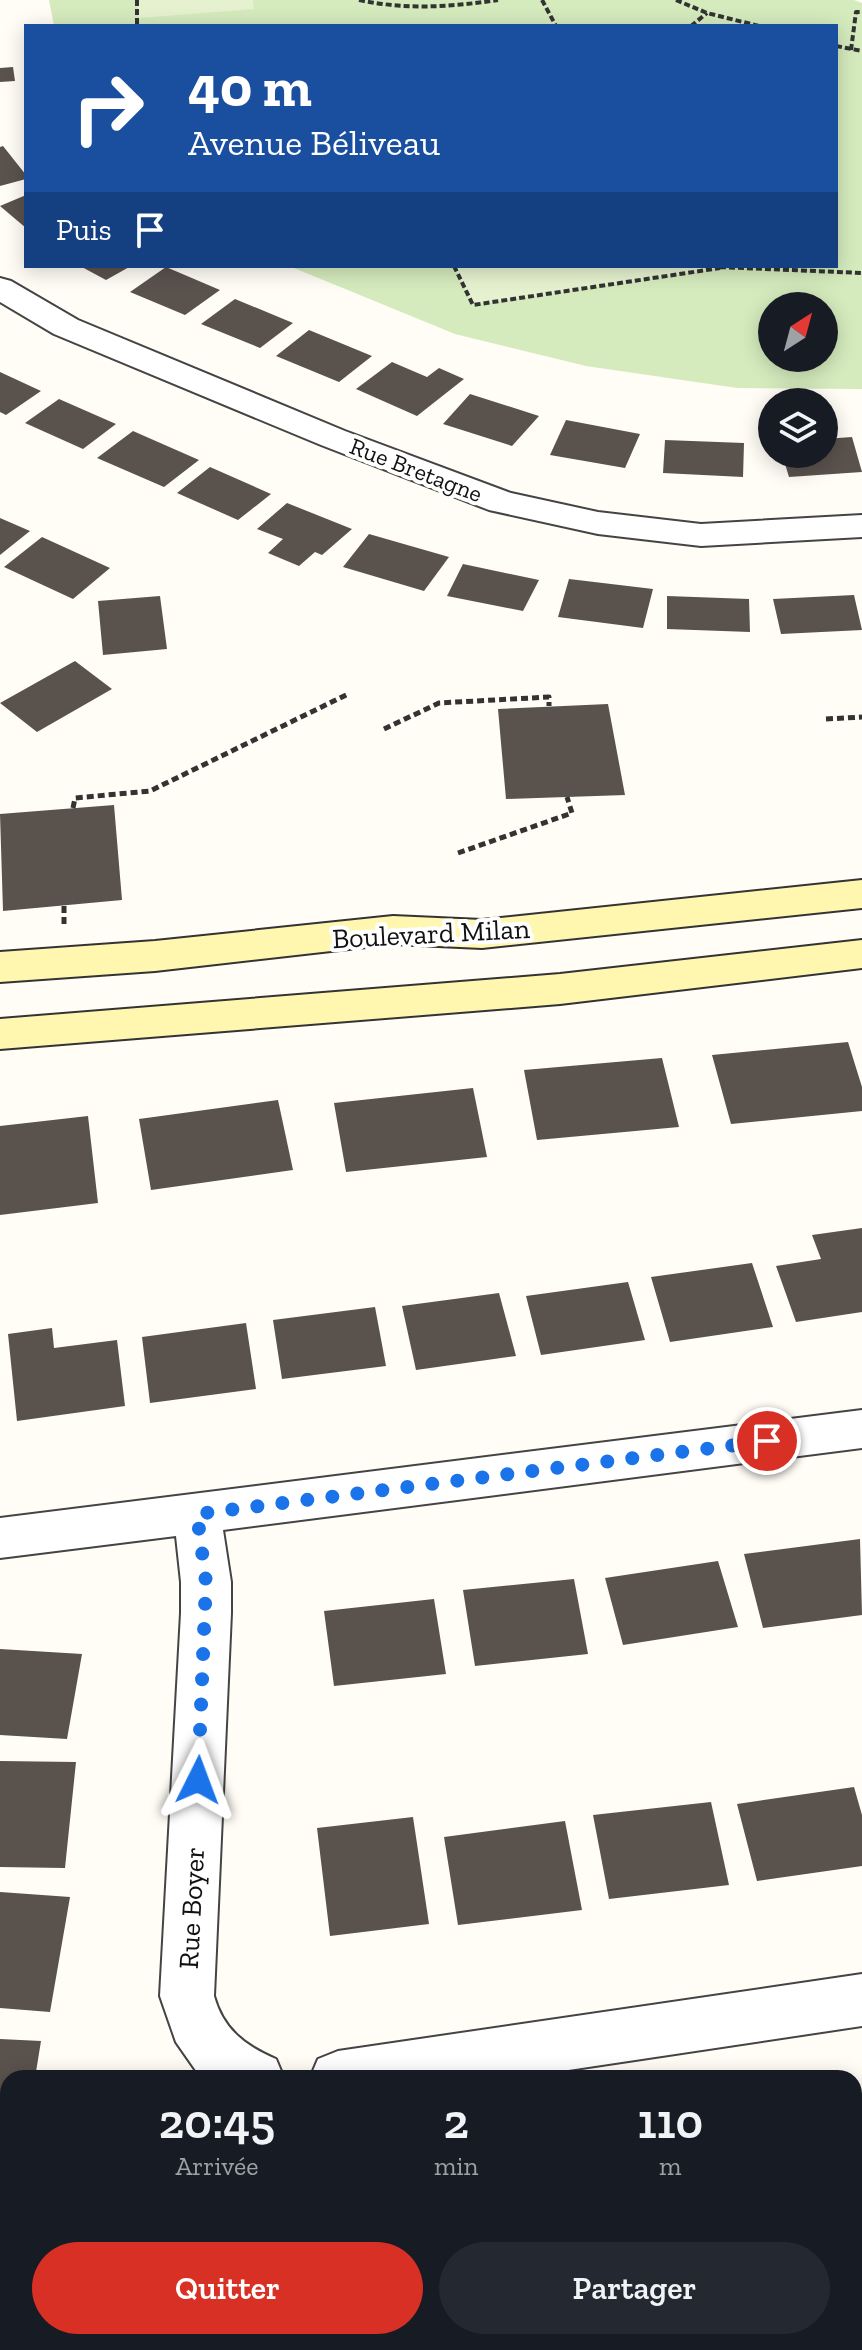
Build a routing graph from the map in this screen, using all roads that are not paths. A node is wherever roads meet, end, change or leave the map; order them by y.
1 (0, 288) edge
2 (862, 526) edge
3 (862, 894) edge
4 (862, 954) edge
5 (0, 967) edge
6 (0, 1034) edge
7 (862, 1429) edge
8 (197, 1514) junction
9 (0, 1538) edge
10 (862, 2000) edge
11 (240, 2070) edge
12 (392, 2070) edge

1 - 2 street, Rue Bretagne
3 - 5 main road, Boulevard Milan
4 - 6 main road
7 - 8 street
8 - 9 street
8 - 11 street, Rue Boyer
10 - 12 street

